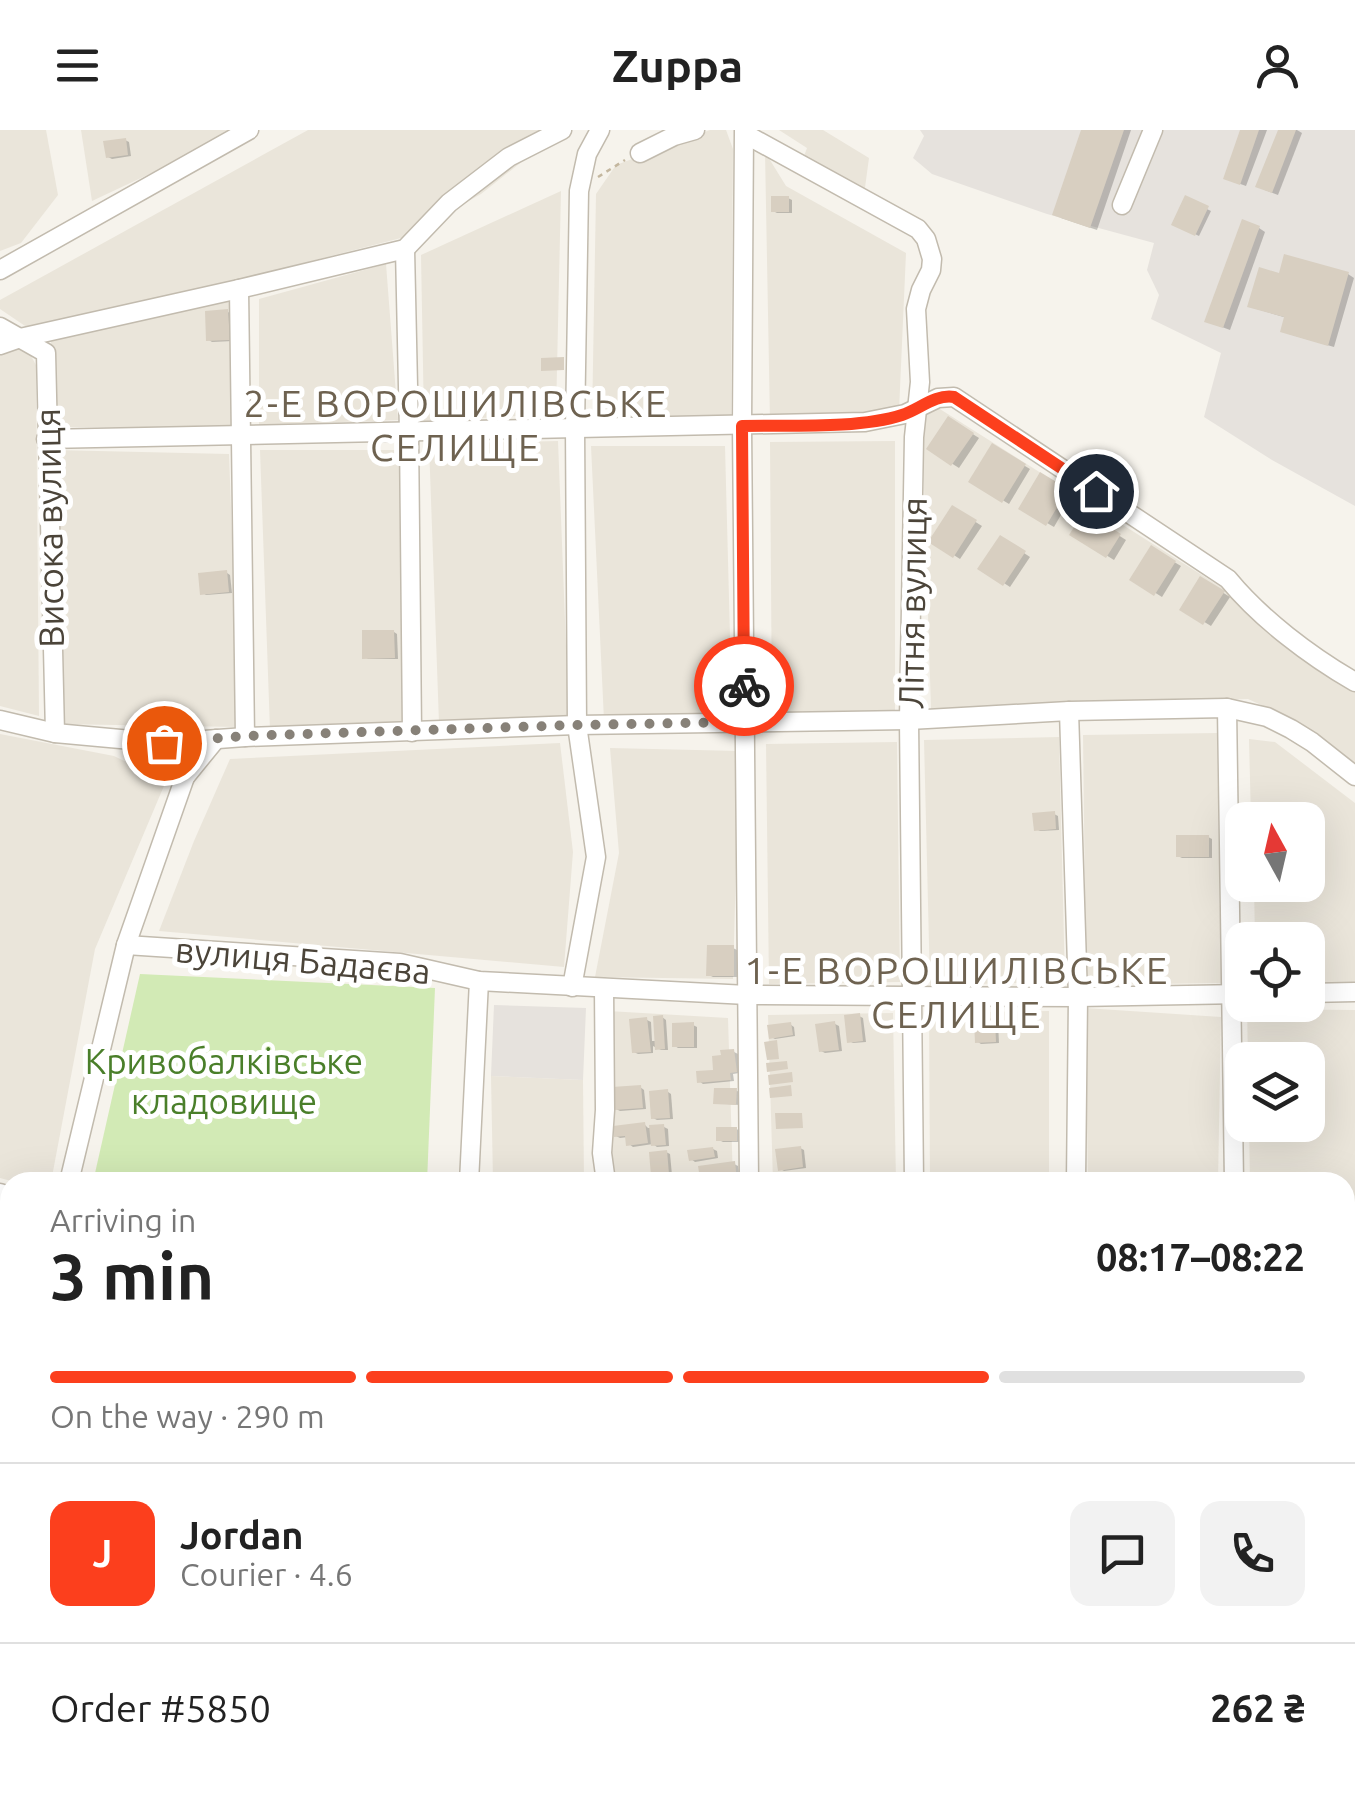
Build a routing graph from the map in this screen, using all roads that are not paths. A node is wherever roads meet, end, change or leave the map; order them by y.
1 (249, 130) edge
2 (562, 130) edge
3 (600, 130) edge
4 (695, 130) edge
5 (1153, 130) edge
6 (744, 132) edge
7 (640, 153) road end
8 (1122, 205) dead end
9 (404, 249) junction
10 (0, 270) edge
11 (239, 289) junction
12 (0, 327) edge
13 (20, 338) junction
14 (0, 345) edge
15 (918, 409) junction
16 (742, 426) junction
17 (575, 427) junction
18 (409, 432) junction
19 (241, 434) junction
20 (46, 439) junction
21 (1355, 682) edge
22 (1228, 708) junction
23 (1069, 710) junction
24 (0, 720) edge
25 (910, 720) junction
26 (744, 722) junction
27 (577, 725) junction
28 (412, 732) junction
29 (55, 733) junction
30 (244, 736) junction
31 (216, 739) junction
32 (164, 743) junction
33 (1355, 776) edge
34 (186, 777) junction
35 (1235, 922) edge
36 (126, 945) junction
37 (479, 981) junction
38 (572, 987) junction
39 (604, 988) junction
40 (1355, 992) edge
41 (1325, 993) edge
42 (1225, 994) edge
43 (747, 995) junction
44 (912, 996) junction
45 (1078, 997) junction
46 (1237, 1022) edge
47 (71, 1172) edge
48 (469, 1172) edge
49 (605, 1172) edge
50 (749, 1172) edge
51 (914, 1172) edge
52 (1076, 1172) edge
53 (1234, 1172) edge

1 - 10 street
2 - 9 street
3 - 17 street
4 - 7 street
5 - 8 street
6 - 15 street, Літня вулиця
6 - 16 street
9 - 11 street
9 - 18 street
11 - 13 street
11 - 19 street
12 - 13 street
13 - 14 street
13 - 20 street, Висока вулиця
15 - 16 street
15 - 21 street
15 - 25 street, Літня вулиця
16 - 17 street
16 - 26 street
17 - 18 street
17 - 27 street
18 - 19 street
18 - 28 street
19 - 20 street
19 - 30 street
20 - 29 street, Висока вулиця
22 - 23 street
22 - 33 street
22 - 35 street
23 - 25 street
23 - 45 street
24 - 29 street
25 - 26 street
25 - 44 street, Літня вулиця
26 - 27 street
26 - 43 street
27 - 28 street
27 - 38 street
28 - 30 street
29 - 32 street
30 - 31 street
31 - 32 street
31 - 34 street
32 - 34 street
34 - 36 street
36 - 37 street, вулиця Бадаєва
36 - 47 street
37 - 38 street, вулиця Бадаєва
37 - 48 street
38 - 39 street, вулиця Бадаєва
39 - 43 street, вулиця Бадаєва
39 - 49 street
40 - 41 street
42 - 45 street, вулиця Бадаєва
43 - 44 street, вулиця Бадаєва
43 - 50 street
44 - 45 street, вулиця Бадаєва
44 - 51 street, Літня вулиця
45 - 52 street
46 - 53 street

